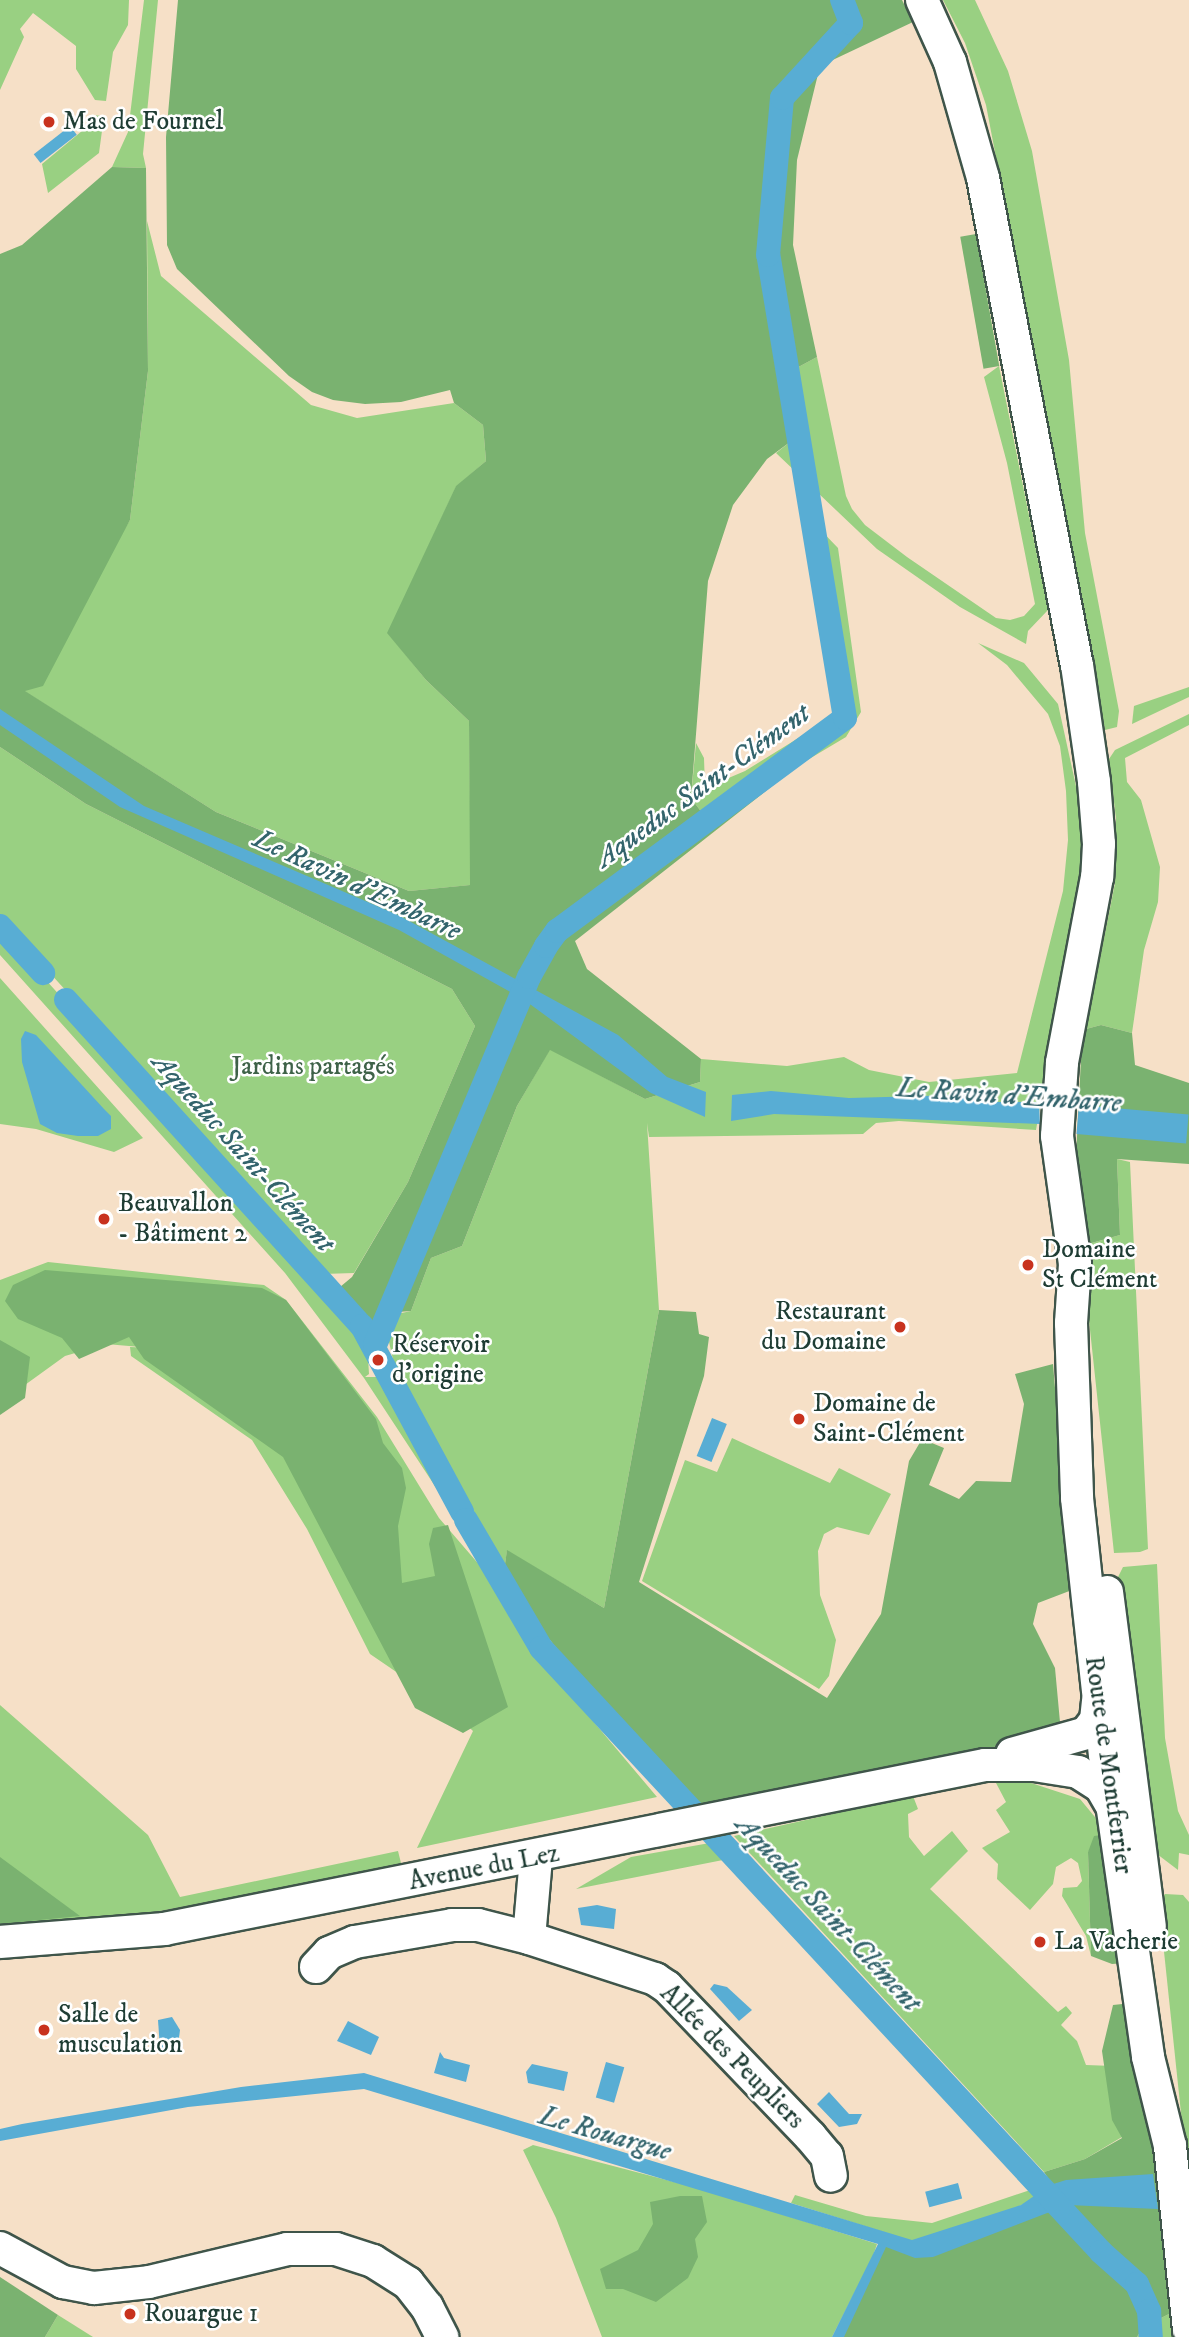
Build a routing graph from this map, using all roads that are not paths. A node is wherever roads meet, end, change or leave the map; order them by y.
1 (922, 0) edge
2 (1076, 1400) junction
3 (1098, 1697) junction
4 (1114, 1751) junction
5 (1065, 1755) junction
6 (1112, 1808) junction
7 (536, 1858) junction
8 (529, 1938) junction
9 (0, 1942) edge
10 (316, 1967) dead end
11 (1167, 2126) junction
12 (831, 2176) dead end
13 (0, 2248) edge
14 (1189, 2329) edge
15 (443, 2337) edge

1 - 2 street, Route de Montferrier
2 - 3 street, Route de Montferrier
2 - 4 street, Route de Montferrier
3 - 4 street, Route de Montferrier
3 - 5 street
4 - 5 street, Avenue du Lez
4 - 6 street, Route de Montferrier
4 - 11 street, Route de Montferrier
5 - 6 street, Avenue du Lez
5 - 7 street, Avenue du Lez
6 - 11 street, Route de Montferrier
7 - 8 street
7 - 9 street, Avenue du Lez
8 - 10 street, Allée des Peupliers
8 - 12 street, Allée des Peupliers
11 - 14 street, Route de Montferrier
13 - 15 street

